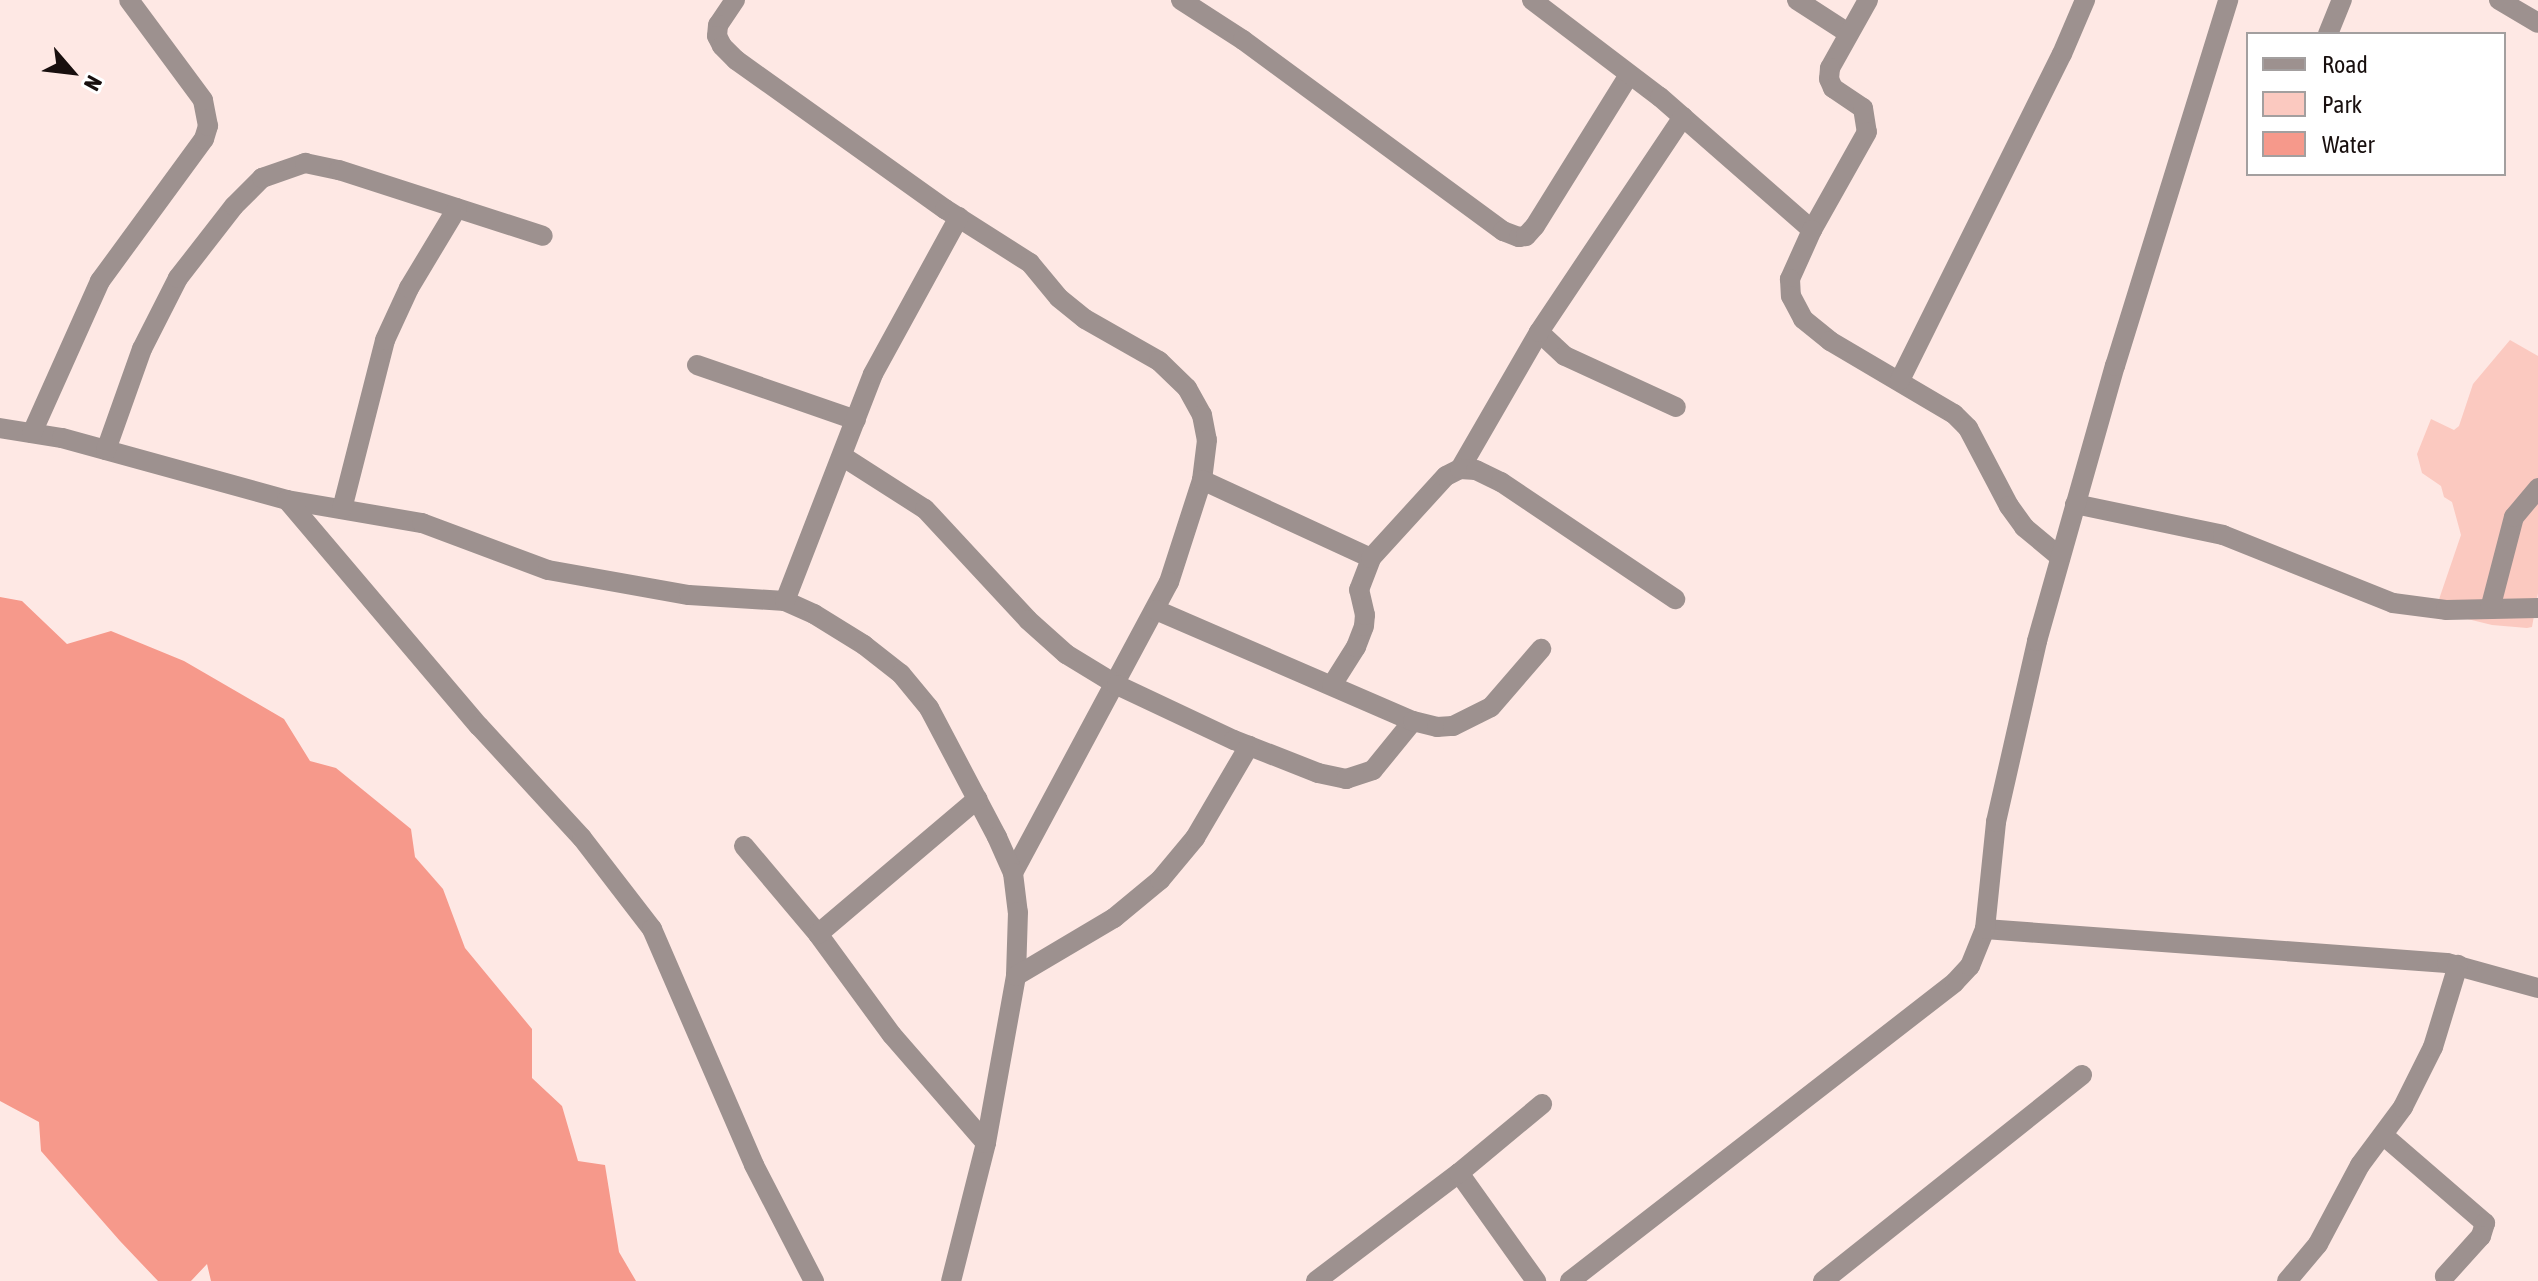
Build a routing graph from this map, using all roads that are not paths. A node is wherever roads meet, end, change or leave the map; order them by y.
1 (129, 0) edge
2 (735, 0) edge
3 (1181, 0) edge
4 (1532, 0) edge
5 (1797, 0) edge
6 (1868, 0) edge
7 (2085, 0) edge
8 (2228, 0) edge
9 (2342, 0) edge
10 (2499, 0) edge
11 (2538, 23) edge
12 (2329, 32) edge
13 (1848, 33) junction
14 (1629, 75) junction
15 (1683, 117) junction
16 (457, 208) junction
17 (959, 217) junction
18 (1812, 230) junction
19 (543, 236) dead end
20 (1539, 332) junction
21 (697, 365) dead end
22 (1900, 380) junction
23 (1676, 407) dead end
24 (856, 420) junction
25 (0, 428) edge
26 (32, 433) junction
27 (106, 450) junction
28 (842, 456) junction
29 (1460, 469) junction
30 (1202, 480) junction
31 (2538, 488) edge
32 (287, 500) junction
33 (2075, 504) junction
34 (342, 509) junction
35 (2060, 557) junction
36 (1371, 558) junction
37 (1675, 599) dead end
38 (785, 601) junction
39 (2538, 608) edge
40 (2490, 609) junction
41 (1156, 610) junction
42 (1541, 649) dead end
43 (1117, 685) junction
44 (1332, 685) junction
45 (1413, 721) junction
46 (1249, 746) junction
47 (977, 799) junction
48 (744, 846) dead end
49 (1013, 873) junction
50 (1985, 929) junction
51 (818, 934) junction
52 (2458, 965) junction
53 (1016, 976) junction
54 (2538, 988) edge
55 (2082, 1075) dead end
56 (1542, 1104) dead end
57 (2383, 1135) junction
58 (986, 1143) junction
59 (1459, 1173) junction
60 (2445, 1276) dead end
61 (814, 1281) edge
62 (951, 1281) edge
63 (1316, 1281) edge
64 (1536, 1281) edge
65 (1570, 1281) edge
66 (1823, 1281) edge
67 (2287, 1281) edge

1 - 26 street
2 - 17 street
3 - 14 street
4 - 14 street
5 - 13 street
6 - 13 street
7 - 22 street
8 - 33 street
9 - 12 street
10 - 11 street
13 - 18 street
14 - 15 street
15 - 18 street
15 - 20 street
16 - 19 street
16 - 27 street
16 - 34 street
17 - 24 street
17 - 30 street
18 - 22 street
20 - 23 street
20 - 29 street
21 - 24 street
22 - 35 street
24 - 28 street
25 - 26 street
26 - 27 street
27 - 32 street
28 - 38 street
28 - 43 street
29 - 36 street
29 - 37 street
30 - 36 street
30 - 41 street
31 - 40 street
32 - 34 street
32 - 61 street
33 - 35 street
33 - 40 street
34 - 38 street
35 - 50 street
36 - 44 street
38 - 47 street
39 - 40 street
41 - 43 street
41 - 44 street
42 - 45 street
43 - 46 street
43 - 49 street
44 - 45 street
45 - 46 street
46 - 53 street
47 - 49 street
47 - 51 street
48 - 51 street
49 - 53 street
50 - 52 street
50 - 65 street
51 - 58 street
52 - 54 street
52 - 57 street
53 - 58 street
55 - 66 street
56 - 59 street
57 - 60 street
57 - 67 street
58 - 62 street
59 - 63 street
59 - 64 street

